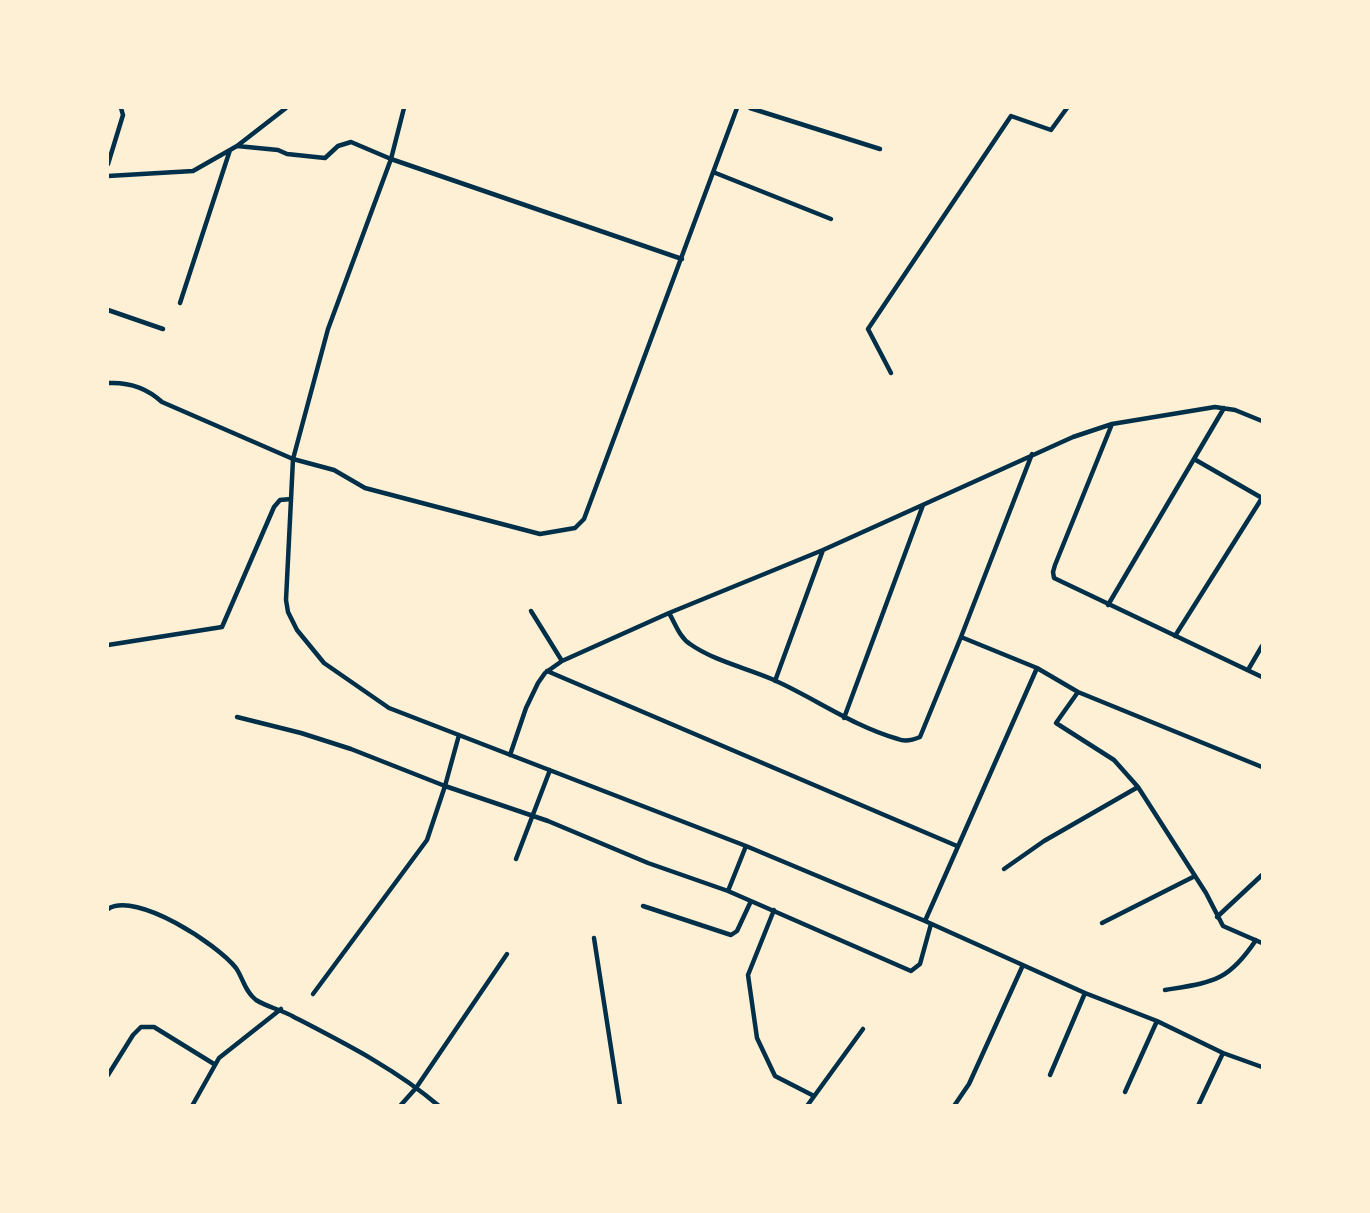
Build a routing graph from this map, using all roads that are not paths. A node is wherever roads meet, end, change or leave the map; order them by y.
1 (122, 108) edge
2 (286, 108) edge
3 (404, 108) edge
4 (737, 108) edge
5 (750, 108) edge
6 (1067, 108) edge
7 (238, 146) junction
8 (880, 149) dead end
9 (230, 150) junction
10 (391, 158) junction
11 (108, 164) edge
12 (713, 172) junction
13 (108, 176) edge
14 (831, 219) dead end
15 (682, 259) junction
16 (180, 303) dead end
17 (108, 310) edge
18 (163, 329) dead end
19 (891, 373) dead end
20 (108, 383) edge
21 (1224, 408) junction
22 (1262, 421) edge
23 (1112, 424) junction
24 (1032, 454) junction
25 (293, 459) junction
26 (1194, 459) junction
27 (1262, 498) edge
28 (291, 499) junction
29 (923, 505) junction
30 (823, 550) junction
31 (1108, 604) junction
32 (531, 611) dead end
33 (669, 613) junction
34 (1175, 636) junction
35 (961, 637) junction
36 (108, 645) edge
37 (1262, 646) edge
38 (562, 661) junction
39 (1037, 668) junction
40 (547, 670) junction
41 (1248, 670) junction
42 (1262, 677) edge
43 (775, 681) junction
44 (1078, 692) junction
45 (236, 717) dead end
46 (844, 718) junction
47 (459, 735) junction
48 (510, 755) junction
49 (1262, 767) edge
50 (550, 770) junction
51 (445, 786) junction
52 (1138, 787) junction
53 (534, 816) junction
54 (746, 846) junction
55 (957, 846) junction
56 (516, 859) dead end
57 (1004, 869) dead end
58 (1262, 875) edge
59 (1195, 876) junction
60 (728, 891) junction
61 (751, 900) junction
62 (643, 906) dead end
63 (108, 909) edge
64 (774, 910) junction
65 (1217, 917) junction
66 (925, 921) junction
67 (1102, 923) dead end
68 (931, 924) junction
69 (594, 938) dead end
70 (1256, 940) junction
71 (1262, 943) edge
72 (507, 954) dead end
73 (1023, 965) junction
74 (1165, 990) dead end
75 (1086, 993) junction
76 (313, 994) dead end
77 (281, 1009) junction
78 (1157, 1021) junction
79 (863, 1029) dead end
80 (1223, 1053) junction
81 (214, 1064) junction
82 (1262, 1067) edge
83 (108, 1075) edge
84 (1050, 1075) dead end
85 (416, 1088) junction
86 (1125, 1092) dead end
87 (814, 1096) junction
88 (192, 1106) edge
89 (400, 1106) edge
90 (439, 1106) edge
91 (620, 1106) edge
92 (806, 1106) edge
93 (954, 1106) edge
94 (1198, 1106) edge

1 - 11 street
2 - 7 street
3 - 10 street
4 - 12 street
5 - 8 street
6 - 19 street
7 - 9 street
7 - 10 street
9 - 13 street
9 - 16 street
10 - 15 street
10 - 25 street
12 - 14 street
12 - 15 street
15 - 25 street
17 - 18 street
20 - 25 street
21 - 22 street
21 - 23 street
21 - 26 street
23 - 24 street
23 - 31 street
24 - 29 street
24 - 35 street
25 - 28 street
26 - 27 street
26 - 31 street
27 - 34 street
28 - 36 street
28 - 47 street
29 - 30 street
29 - 46 street
30 - 33 street
30 - 43 street
31 - 34 street
32 - 38 street
33 - 38 street
33 - 43 street
34 - 41 street
35 - 39 street
35 - 46 street
37 - 41 street
38 - 40 street
39 - 44 street
39 - 55 street
40 - 48 street
40 - 55 street
41 - 42 street
43 - 46 street
44 - 49 street
44 - 52 street
45 - 51 street
47 - 48 street
47 - 51 street
48 - 50 street
50 - 53 street
50 - 54 street
51 - 53 street
51 - 76 street
52 - 57 street
52 - 59 street
53 - 56 street
53 - 60 street
54 - 60 street
54 - 66 street
55 - 66 street
58 - 65 street
59 - 65 street
59 - 67 street
60 - 61 street
61 - 62 street
61 - 64 street
63 - 77 street
64 - 68 street
64 - 87 street
65 - 70 street
66 - 68 street
68 - 73 street
69 - 91 street
70 - 71 street
70 - 74 street
72 - 85 street
73 - 75 street
73 - 93 street
75 - 78 street
75 - 84 street
77 - 81 street
77 - 85 street
78 - 80 street
78 - 86 street
79 - 87 street
80 - 82 street
80 - 94 street
81 - 83 street
81 - 88 street
85 - 89 street
85 - 90 street
87 - 92 street

